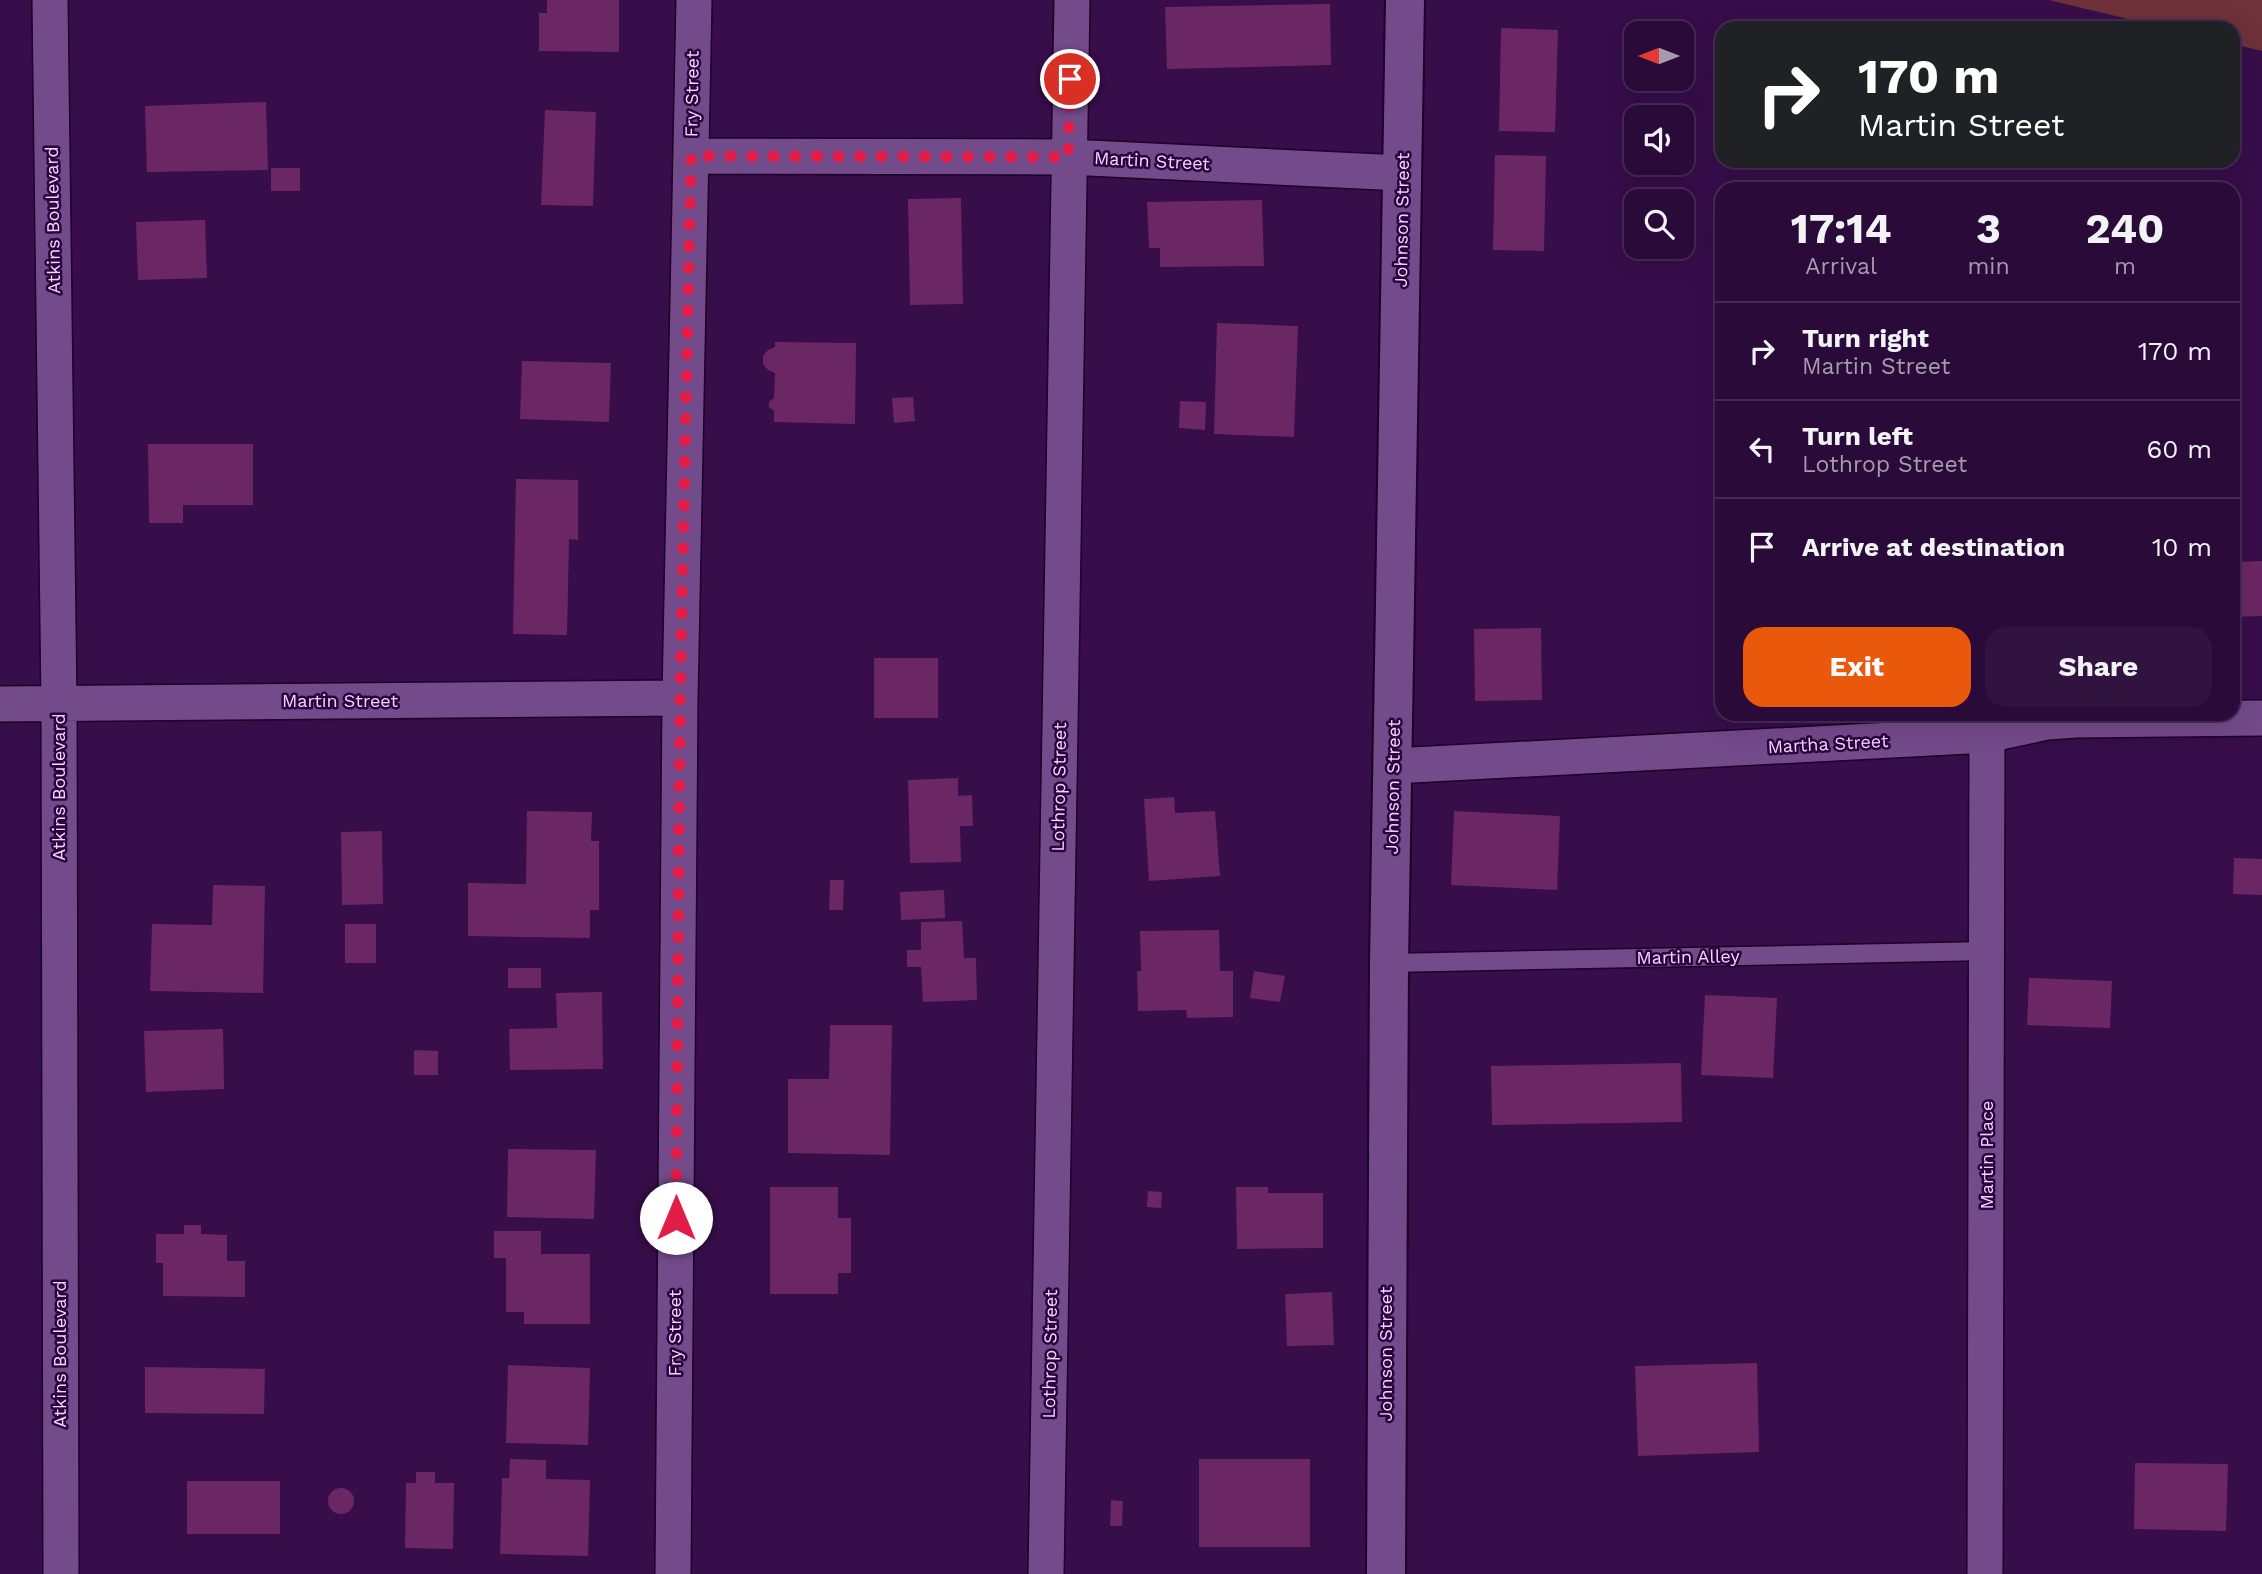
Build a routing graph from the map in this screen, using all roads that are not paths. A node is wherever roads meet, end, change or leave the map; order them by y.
1 (50, 0) edge
2 (694, 0) edge
3 (1072, 0) edge
4 (1405, 0) edge
5 (691, 156) junction
6 (1068, 157) junction
7 (1402, 173) junction
8 (680, 698) junction
9 (59, 702) junction
10 (0, 704) edge
11 (2240, 718) edge
12 (2262, 718) edge
13 (2062, 721) edge
14 (1987, 735) junction
15 (1393, 766) junction
16 (1988, 951) junction
17 (1389, 962) junction
18 (61, 1574) edge
19 (673, 1574) edge
20 (1046, 1574) edge
21 (1386, 1574) edge
22 (1985, 1574) edge

1 - 9 street, Atkins Boulevard
2 - 5 street, Fry Street
3 - 6 street, Lothrop Street
4 - 7 street, Johnson Street
5 - 6 street, Martin Street
5 - 8 street, Fry Street
6 - 7 street, Martin Street
6 - 20 street, Lothrop Street
7 - 15 street, Johnson Street
8 - 9 street, Martin Street
8 - 19 street, Fry Street
9 - 10 street, Martin Street
9 - 18 street, Atkins Boulevard
11 - 12 street, Martha Street
13 - 14 street, Martha Street
14 - 15 street, Martha Street
14 - 16 street, Martin Place
15 - 17 street, Johnson Street
16 - 17 lane, Martin Alley
16 - 22 street, Martin Place
17 - 21 street, Johnson Street

